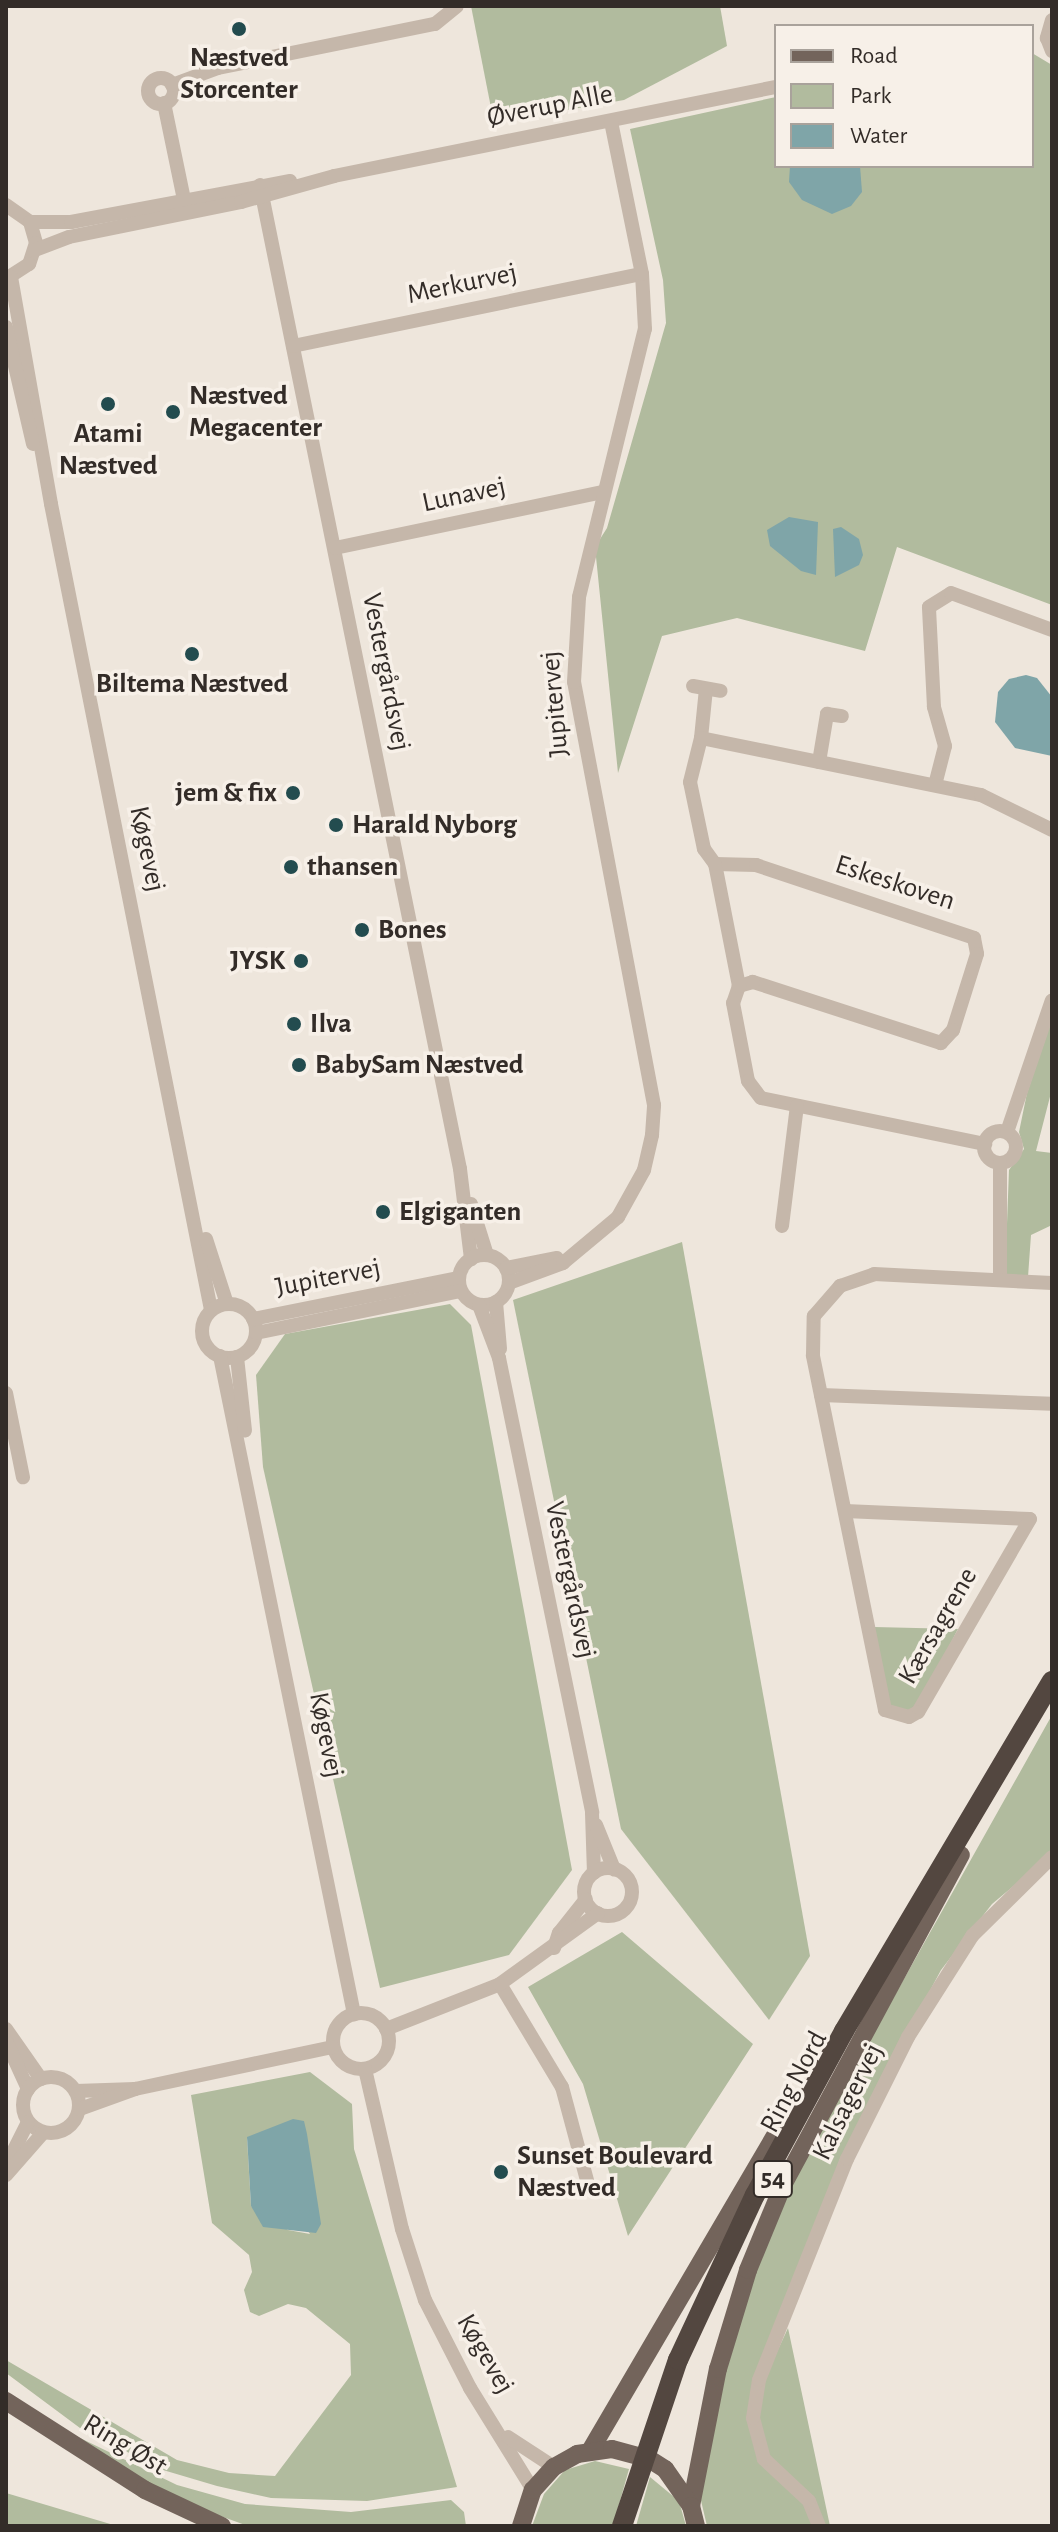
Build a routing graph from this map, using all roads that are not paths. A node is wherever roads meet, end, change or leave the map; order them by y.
1 (457, 6) edge
2 (1052, 20) edge
3 (1044, 43) edge
4 (172, 85) junction
5 (774, 87) edge
6 (164, 103) junction
7 (611, 121) junction
8 (261, 191) junction
9 (6, 205) edge
10 (186, 206) junction
11 (30, 222) junction
12 (35, 250) junction
13 (642, 274) junction
14 (9, 278) edge
15 (6, 327) edge
16 (293, 346) junction
17 (603, 492) junction
18 (51, 504) junction
19 (335, 548) junction
20 (1052, 630) edge
21 (707, 689) dead end
22 (827, 714) dead end
23 (701, 738) junction
24 (819, 762) junction
25 (935, 785) junction
26 (1052, 830) edge
27 (715, 864) junction
28 (739, 986) junction
29 (1052, 1000) edge
30 (797, 1106) junction
31 (1007, 1132) junction
32 (985, 1144) junction
33 (1000, 1163) junction
34 (460, 1169) junction
35 (193, 1204) junction
36 (782, 1226) dead end
37 (487, 1255) junction
38 (471, 1259) junction
39 (507, 1276) junction
40 (1000, 1280) junction
41 (1052, 1283) edge
42 (460, 1284) junction
43 (496, 1302) junction
44 (227, 1304) junction
45 (479, 1305) junction
46 (211, 1310) junction
47 (254, 1326) junction
48 (220, 1356) junction
49 (237, 1357) junction
50 (499, 1358) junction
51 (6, 1393) edge
52 (821, 1395) junction
53 (1052, 1404) edge
54 (10, 1429) edge
55 (247, 1467) junction
56 (23, 1477) dead end
57 (845, 1511) junction
58 (1052, 1681) edge
59 (1052, 1701) edge
60 (592, 1813) junction
61 (961, 1855) junction
62 (1052, 1857) edge
63 (614, 1869) junction
64 (594, 1873) junction
65 (586, 1899) junction
66 (598, 1913) junction
67 (554, 1948) junction
68 (500, 1984) junction
69 (354, 2014) junction
70 (6, 2029) edge
71 (386, 2029) junction
72 (844, 2031) junction
73 (6, 2041) edge
74 (333, 2047) junction
75 (365, 2069) junction
76 (41, 2079) junction
77 (28, 2089) junction
78 (135, 2089) junction
79 (76, 2091) junction
80 (80, 2109) junction
81 (28, 2122) junction
82 (43, 2133) junction
83 (6, 2166) edge
84 (6, 2175) edge
85 (588, 2184) dead end
86 (6, 2401) edge
87 (501, 2432) junction
88 (590, 2451) junction
89 (554, 2467) junction
90 (533, 2490) junction
91 (691, 2506) junction
92 (222, 2526) edge
93 (521, 2526) edge
94 (622, 2526) edge
95 (629, 2526) edge
96 (696, 2526) edge
97 (819, 2526) edge

1 - 4 street
2 - 3 street
4 - 6 street
4 - 6 street
5 - 7 street, Øverup Alle
6 - 10 street
7 - 8 street, Øverup Alle
7 - 13 street, Jupitervej
8 - 10 street, Øverup Alle
8 - 16 street, Vestergårdsvej
9 - 11 street
10 - 11 street, Øverup Alle
10 - 12 street, Øverup Alle
11 - 12 street
12 - 14 street
13 - 16 street, Merkurvej
13 - 17 street, Jupitervej
14 - 18 street, Køgevej
15 - 18 street, Køgevej
16 - 19 street, Vestergårdsvej
17 - 19 street, Lunavej
17 - 39 street, Jupitervej
18 - 35 street, Køgevej
19 - 34 street, Vestergårdsvej
20 - 25 street
21 - 23 street
22 - 24 street
23 - 24 street
23 - 27 street
24 - 25 street
25 - 26 street
27 - 28 street
27 - 28 street, Eskeskoven
28 - 30 street
29 - 31 street
30 - 32 street
30 - 36 street
31 - 32 street
31 - 33 street
32 - 33 street
33 - 40 street
34 - 37 street, Vestergårdsvej
34 - 38 street, Vestergårdsvej
35 - 44 street, Køgevej
35 - 46 street, Køgevej
37 - 38 street
37 - 39 street
38 - 42 street
39 - 43 street
40 - 41 street, Kærsagrene
40 - 52 street, Kærsagrene
42 - 45 street
42 - 47 street, Jupitervej
43 - 45 street
43 - 50 street, Vestergårdsvej
44 - 46 street
44 - 47 street
45 - 50 street, Vestergårdsvej
46 - 48 street
47 - 49 street
48 - 49 street
48 - 55 street, Køgevej
49 - 55 street, Køgevej
50 - 60 street, Vestergårdsvej
51 - 54 street
52 - 53 street
52 - 57 street, Kærsagrene
54 - 56 street
55 - 69 street, Køgevej
57 - 57 street, Kærsagrene
58 - 72 highway, Ring Nord / 54
59 - 61 highway, 54
60 - 63 street, Vestergårdsvej
60 - 64 street, Vestergårdsvej
61 - 91 main road
61 - 95 highway, Ring Nord / 54
62 - 97 street, Kalsagervej
63 - 64 street
63 - 66 street
64 - 65 street
65 - 66 street
65 - 67 street
66 - 67 street
67 - 68 street
68 - 71 street
68 - 85 street
69 - 71 street
69 - 74 street
70 - 76 street
71 - 75 street
72 - 88 main road
72 - 94 highway, 54
73 - 77 street
74 - 75 street
74 - 78 street
75 - 87 street, Køgevej
76 - 77 street
76 - 79 street
77 - 81 street
78 - 79 street
78 - 80 street
79 - 80 street
80 - 82 street
81 - 82 street
81 - 83 street
82 - 84 street
86 - 92 main road, Ring Øst
87 - 89 street, Køgevej
87 - 90 street, Køgevej
88 - 89 main road
88 - 91 main road
89 - 90 main road
90 - 93 main road
91 - 96 main road

